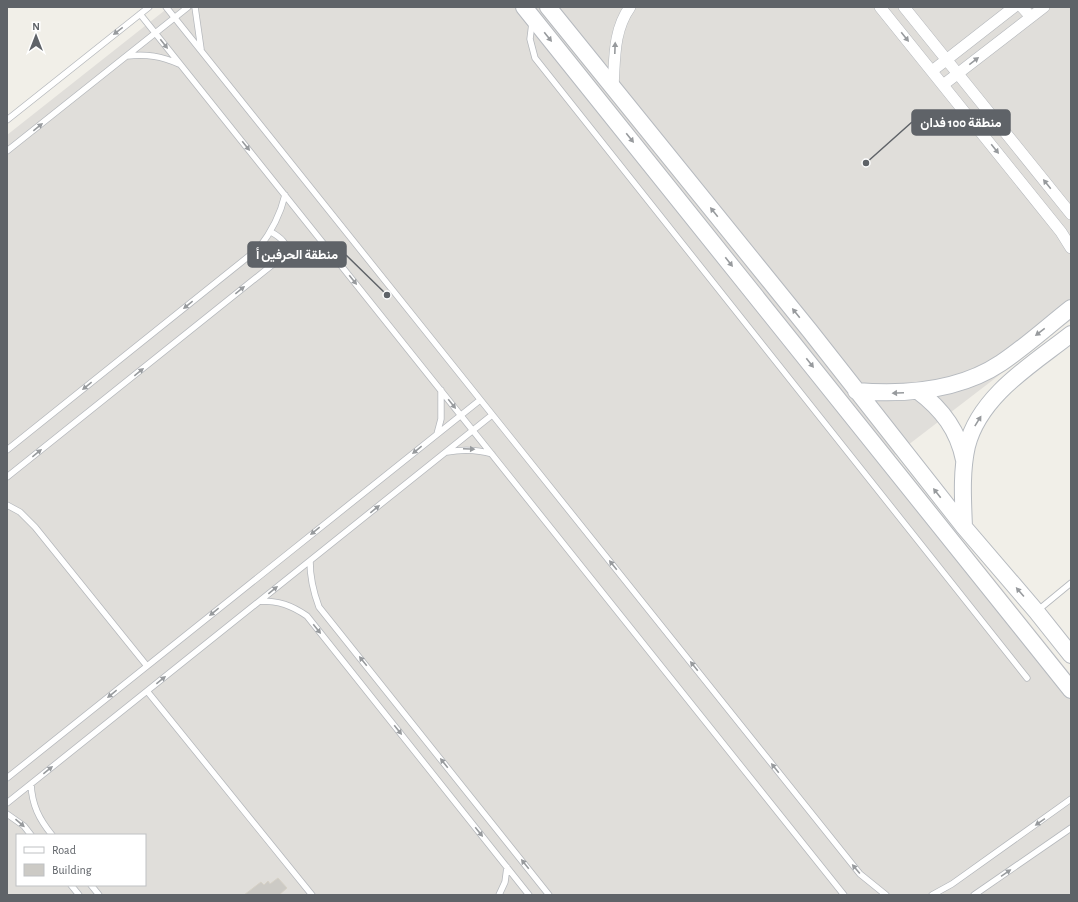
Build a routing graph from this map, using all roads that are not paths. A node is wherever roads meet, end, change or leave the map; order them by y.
1 (149, 7) edge
2 (166, 7) edge
3 (188, 7) edge
4 (196, 7) edge
5 (548, 7) edge
6 (630, 7) edge
7 (881, 7) edge
8 (904, 7) edge
9 (1014, 7) edge
10 (1022, 7) edge
11 (1044, 7) edge
12 (528, 12) edge
13 (140, 14) junction
14 (1031, 17) junction
15 (175, 18) junction
16 (156, 33) junction
17 (201, 51) junction
18 (127, 56) junction
19 (946, 60) junction
20 (181, 65) junction
21 (932, 71) junction
22 (958, 74) junction
23 (943, 85) junction
24 (613, 87) junction
25 (987, 110) junction
26 (7, 120) edge
27 (973, 122) junction
28 (7, 151) edge
29 (286, 195) junction
30 (1071, 214) edge
31 (271, 232) junction
32 (730, 232) junction
33 (715, 244) junction
34 (328, 248) junction
35 (1071, 248) edge
36 (290, 255) junction
37 (1071, 308) edge
38 (1071, 334) edge
39 (440, 389) junction
40 (856, 391) junction
41 (918, 391) junction
42 (480, 400) junction
43 (461, 415) junction
44 (492, 415) junction
45 (473, 430) junction
46 (437, 434) junction
47 (7, 450) edge
48 (445, 453) junction
49 (492, 454) junction
50 (965, 465) junction
51 (7, 478) edge
52 (7, 505) edge
53 (964, 527) junction
54 (310, 561) junction
55 (1071, 583) edge
56 (260, 601) junction
57 (1036, 611) junction
58 (1019, 625) junction
59 (1071, 655) edge
60 (147, 666) junction
61 (1027, 678) dead end
62 (1071, 690) edge
63 (147, 691) junction
64 (7, 778) edge
65 (31, 784) junction
66 (1071, 799) edge
67 (7, 803) edge
68 (7, 814) edge
69 (1071, 828) edge
70 (30, 834) edge
71 (51, 834) edge
72 (507, 867) junction
73 (72, 886) edge
74 (92, 886) edge
75 (79, 895) edge
76 (99, 895) edge
77 (312, 895) edge
78 (499, 895) edge
79 (529, 895) edge
80 (549, 895) edge
81 (844, 895) edge
82 (886, 895) edge
83 (932, 895) edge
84 (974, 895) edge

1 - 13 lane
2 - 15 lane
3 - 15 lane
4 - 17 lane
5 - 24 street
24 -> 6 street
7 -> 21 street
8 - 19 street
9 - 19 street
10 - 14 street
11 - 14 street
12 -> 33 street
12 - 61 lane
13 - 16 lane
13 -> 26 lane
22 -> 14 street
15 - 16 lane
15 - 17 lane
16 - 18 lane
16 -> 20 lane
17 - 42 lane
18 - 20 lane
28 -> 18 lane
19 - 21 street
19 - 22 street
20 -> 29 lane
21 - 23 street
22 - 23 street
22 - 25 street
23 - 27 street
32 -> 24 street
25 - 27 street
30 -> 25 street
27 -> 35 street
29 - 31 lane
29 - 34 lane
31 - 36 lane
31 -> 47 lane
32 - 33 street
40 -> 32 street
33 -> 58 street
34 - 36 lane
34 -> 39 lane
51 -> 36 lane
37 -> 41 street
50 -> 38 street
39 -> 43 lane
39 - 46 lane
41 -> 40 street
53 -> 40 street
41 - 50 street
42 - 43 lane
42 - 44 lane
43 - 45 lane
43 - 46 lane
44 - 45 lane
82 -> 44 lane
45 - 48 lane
45 - 49 lane
46 -> 60 lane
48 -> 49 lane
54 -> 48 lane
49 - 81 lane
50 - 53 street
52 - 60 lane
57 -> 53 street
56 -> 54 lane
80 -> 54 lane
55 - 57 lane
63 -> 56 lane
56 -> 72 lane
57 - 58 street
57 - 59 street
58 - 62 street
60 -> 64 lane
65 -> 63 lane
63 - 77 lane
65 - 67 lane
65 - 71 lane
66 -> 83 lane
68 -> 70 lane
84 -> 69 lane
72 - 78 lane
72 - 79 lane
73 - 75 lane
74 - 76 lane

